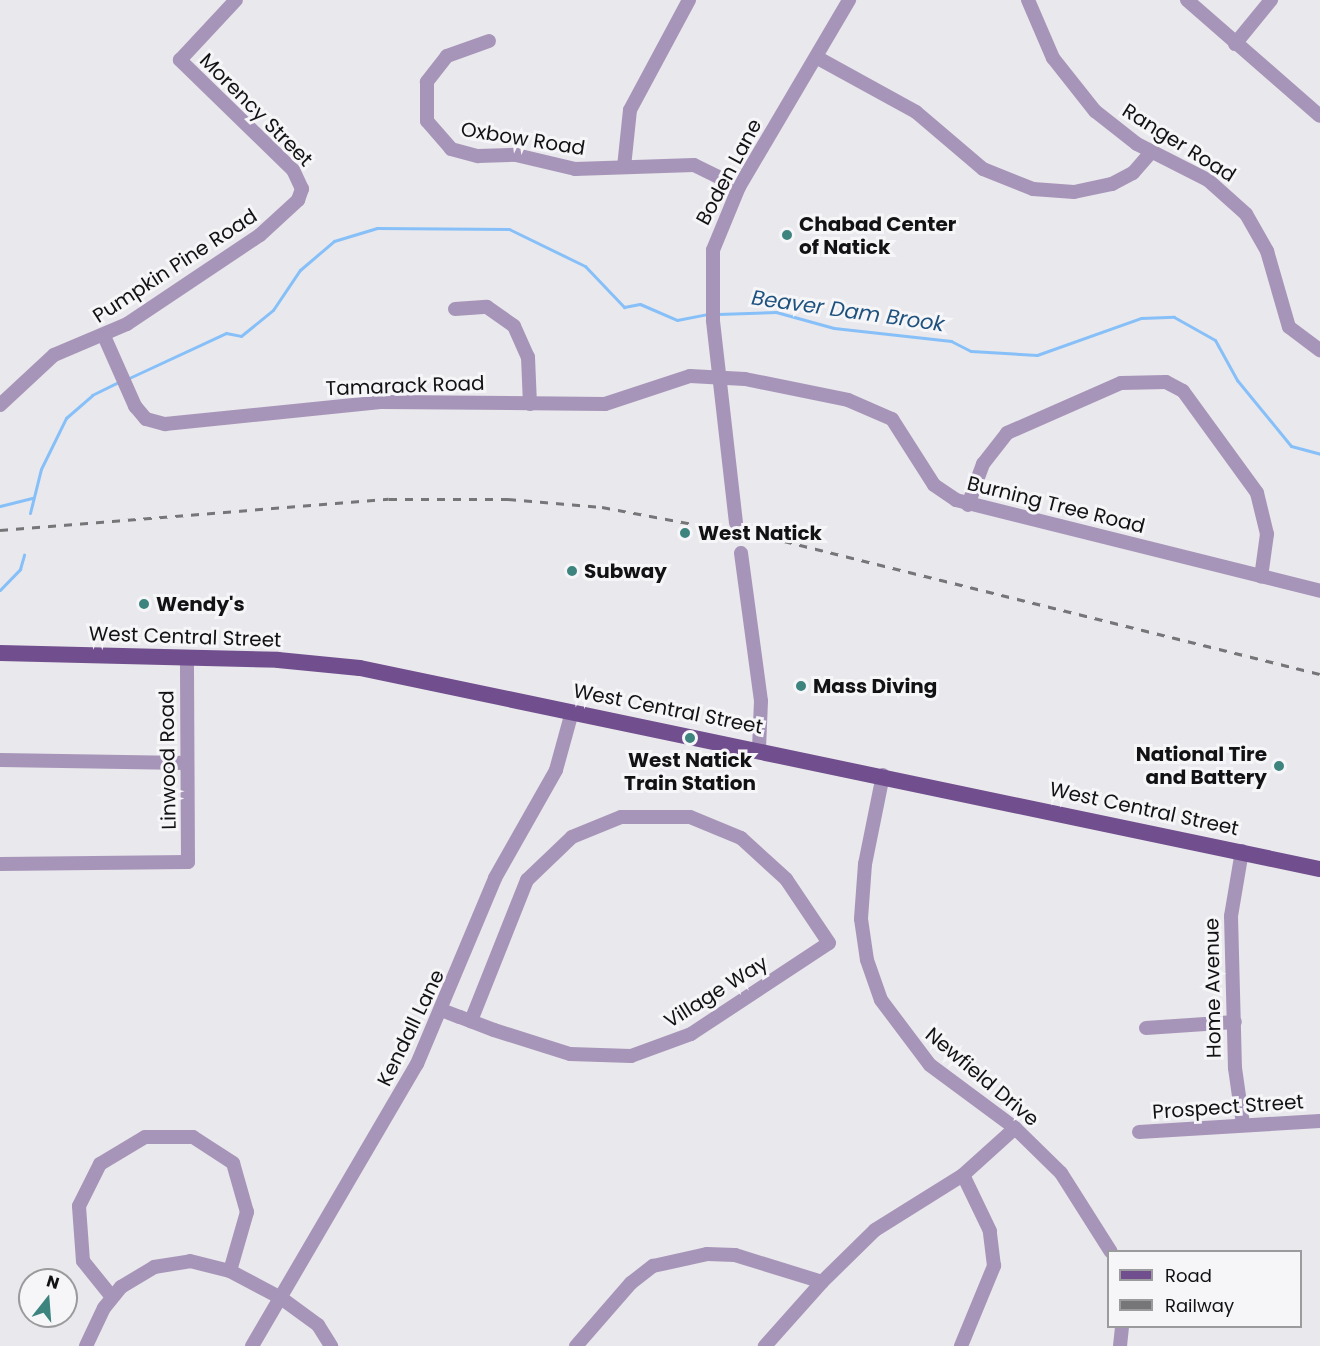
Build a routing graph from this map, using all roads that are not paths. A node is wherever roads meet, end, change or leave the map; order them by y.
1 (236, 0) edge
2 (849, 0) edge
3 (1028, 0) edge
4 (1187, 0) edge
5 (1271, 0) edge
6 (687, 1) edge
7 (489, 41) dead end
8 (1235, 44) junction
9 (816, 57) junction
10 (1320, 116) edge
11 (1151, 152) junction
12 (624, 167) junction
13 (739, 187) junction
14 (302, 189) joint
15 (455, 309) dead end
16 (104, 336) junction
17 (1320, 350) edge
18 (718, 376) junction
19 (530, 404) junction
20 (0, 405) edge
21 (968, 505) junction
22 (736, 523) dead end
23 (741, 553) dead end
24 (1261, 577) junction
25 (1320, 591) edge
26 (0, 653) edge
27 (187, 657) junction
28 (572, 712) junction
29 (759, 749) junction
30 (0, 760) edge
31 (186, 763) junction
32 (883, 775) junction
33 (1242, 851) junction
34 (0, 864) edge
35 (1320, 869) edge
36 (444, 1011) junction
37 (471, 1021) junction
38 (1235, 1022) junction
39 (1146, 1028) dead end
40 (1320, 1120) edge
41 (1243, 1124) junction
42 (1015, 1128) junction
43 (1139, 1132) dead end
44 (963, 1175) junction
45 (1110, 1250) edge
46 (230, 1271) junction
47 (822, 1282) junction
48 (112, 1297) junction
49 (281, 1298) junction
50 (1122, 1328) edge
51 (86, 1346) edge
52 (252, 1346) edge
53 (331, 1346) edge
54 (576, 1346) edge
55 (765, 1346) edge
56 (961, 1346) edge
57 (1120, 1346) edge

1 - 14 street, Morency Street
2 - 9 street, Boden Lane
3 - 11 street, Ranger Road
4 - 8 street
5 - 8 street
6 - 12 street
7 - 12 street, Oxbow Road
8 - 10 street
9 - 11 street
9 - 13 street, Boden Lane
11 - 17 street, Ranger Road
12 - 13 street, Oxbow Road
13 - 18 street, Boden Lane
14 - 16 street, Pumpkin Pine Road
15 - 19 street
16 - 19 street, Tamarack Road
16 - 20 street, Pumpkin Pine Road
18 - 19 street, Tamarack Road
18 - 21 street, Burning Tree Road
18 - 22 street, Boden Lane
21 - 24 street, Burning Tree Road
21 - 24 street
23 - 29 street
24 - 25 street, Burning Tree Road
26 - 27 main road, West Central Street
27 - 28 main road, West Central Street
27 - 31 street, Linwood Road
28 - 29 main road, West Central Street
28 - 36 street, Kendall Lane
29 - 32 main road, West Central Street
30 - 31 street
31 - 34 street, Linwood Road
32 - 33 main road, West Central Street
32 - 42 street, Newfield Drive
33 - 35 main road, West Central Street
33 - 38 street, Home Avenue
36 - 37 street, Village Way
36 - 49 street, Kendall Lane
37 - 37 street, Village Way
38 - 39 street
38 - 41 street, Home Avenue
40 - 41 street, Prospect Street
41 - 43 street, Prospect Street
42 - 44 street
42 - 45 street, Newfield Drive
44 - 47 street
44 - 56 street
46 - 48 street
46 - 48 street
46 - 49 street
47 - 54 street
47 - 55 street
48 - 51 street
49 - 52 street, Kendall Lane
49 - 53 street
50 - 57 street

